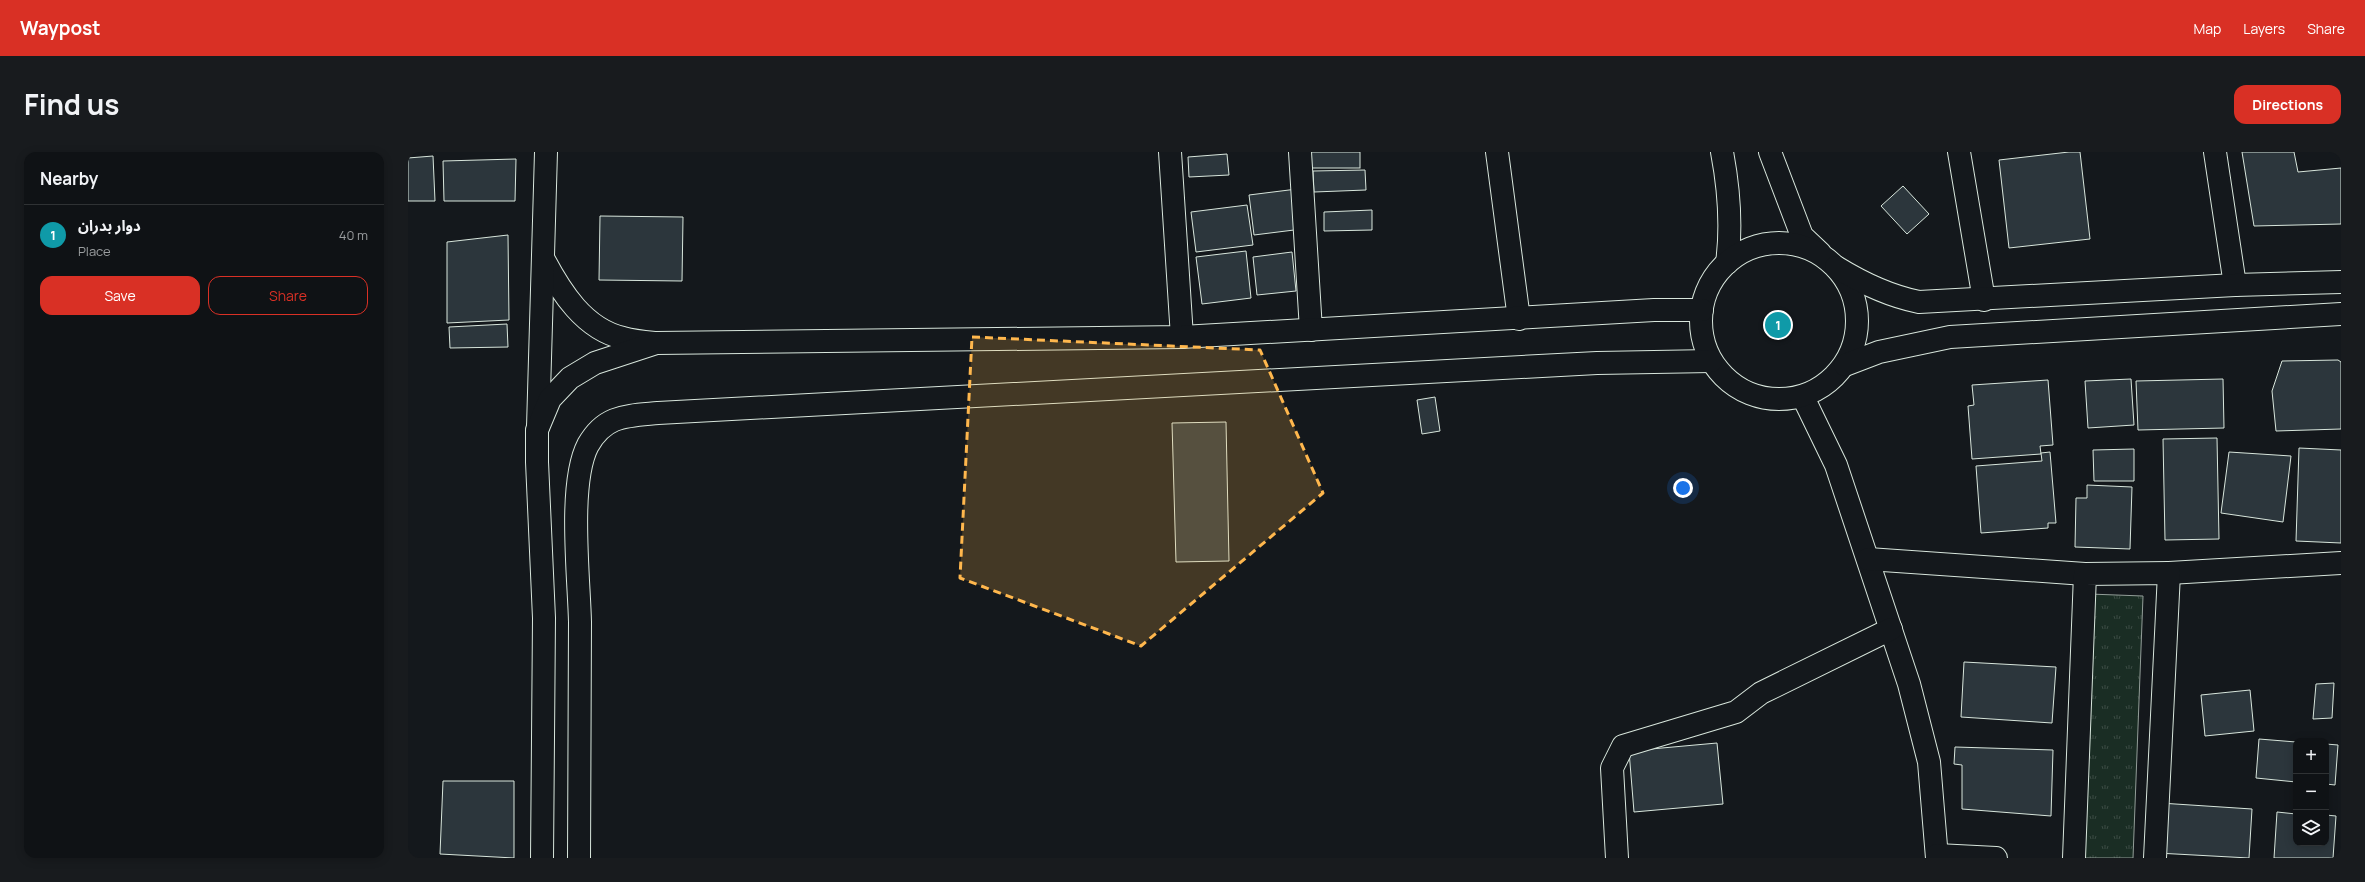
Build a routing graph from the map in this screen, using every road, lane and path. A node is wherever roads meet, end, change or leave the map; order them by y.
1 (546, 152) edge
2 (1170, 152) edge
3 (1300, 152) edge
4 (1497, 152) edge
5 (1722, 152) edge
6 (1770, 152) edge
7 (1959, 152) edge
8 (2215, 152) edge
9 (543, 258) junction
10 (1829, 261) junction
11 (1727, 263) junction
12 (2341, 282) edge
13 (2235, 285) junction
14 (1984, 300) junction
15 (1702, 310) junction
16 (2341, 314) edge
17 (1519, 319) junction
18 (1311, 330) junction
19 (1182, 337) junction
20 (656, 344) junction
21 (1711, 361) junction
22 (1845, 365) junction
23 (1803, 397) junction
24 (538, 430) junction
25 (1868, 559) junction
26 (2341, 563) edge
27 (2169, 573) junction
28 (2085, 574) junction
29 (1890, 629) junction
30 (1936, 857) edge
31 (542, 858) edge
32 (579, 858) edge
33 (1617, 858) edge
34 (1996, 858) edge
35 (2074, 858) edge
36 (2155, 858) edge

1 - 9 main road
2 - 19 main road
3 - 18 main road
4 - 17 main road
5 - 11 main road
6 - 10 main road
7 - 14 main road
8 - 13 main road
9 - 20 main road
9 - 24 main road
10 - 11 main road
10 - 14 main road
10 - 22 main road
11 - 15 main road
12 - 13 main road
13 - 14 main road
15 - 17 main road
15 - 21 main road
16 - 22 main road
17 - 18 main road
18 - 19 main road
19 - 20 main road
20 - 24 main road
21 - 23 main road
21 - 32 main road
22 - 23 main road
23 - 25 main road
24 - 31 main road
25 - 28 main road
25 - 29 main road
26 - 27 main road
27 - 28 main road
27 - 36 main road
28 - 35 main road
29 - 30 main road
29 - 33 main road
30 - 34 main road

